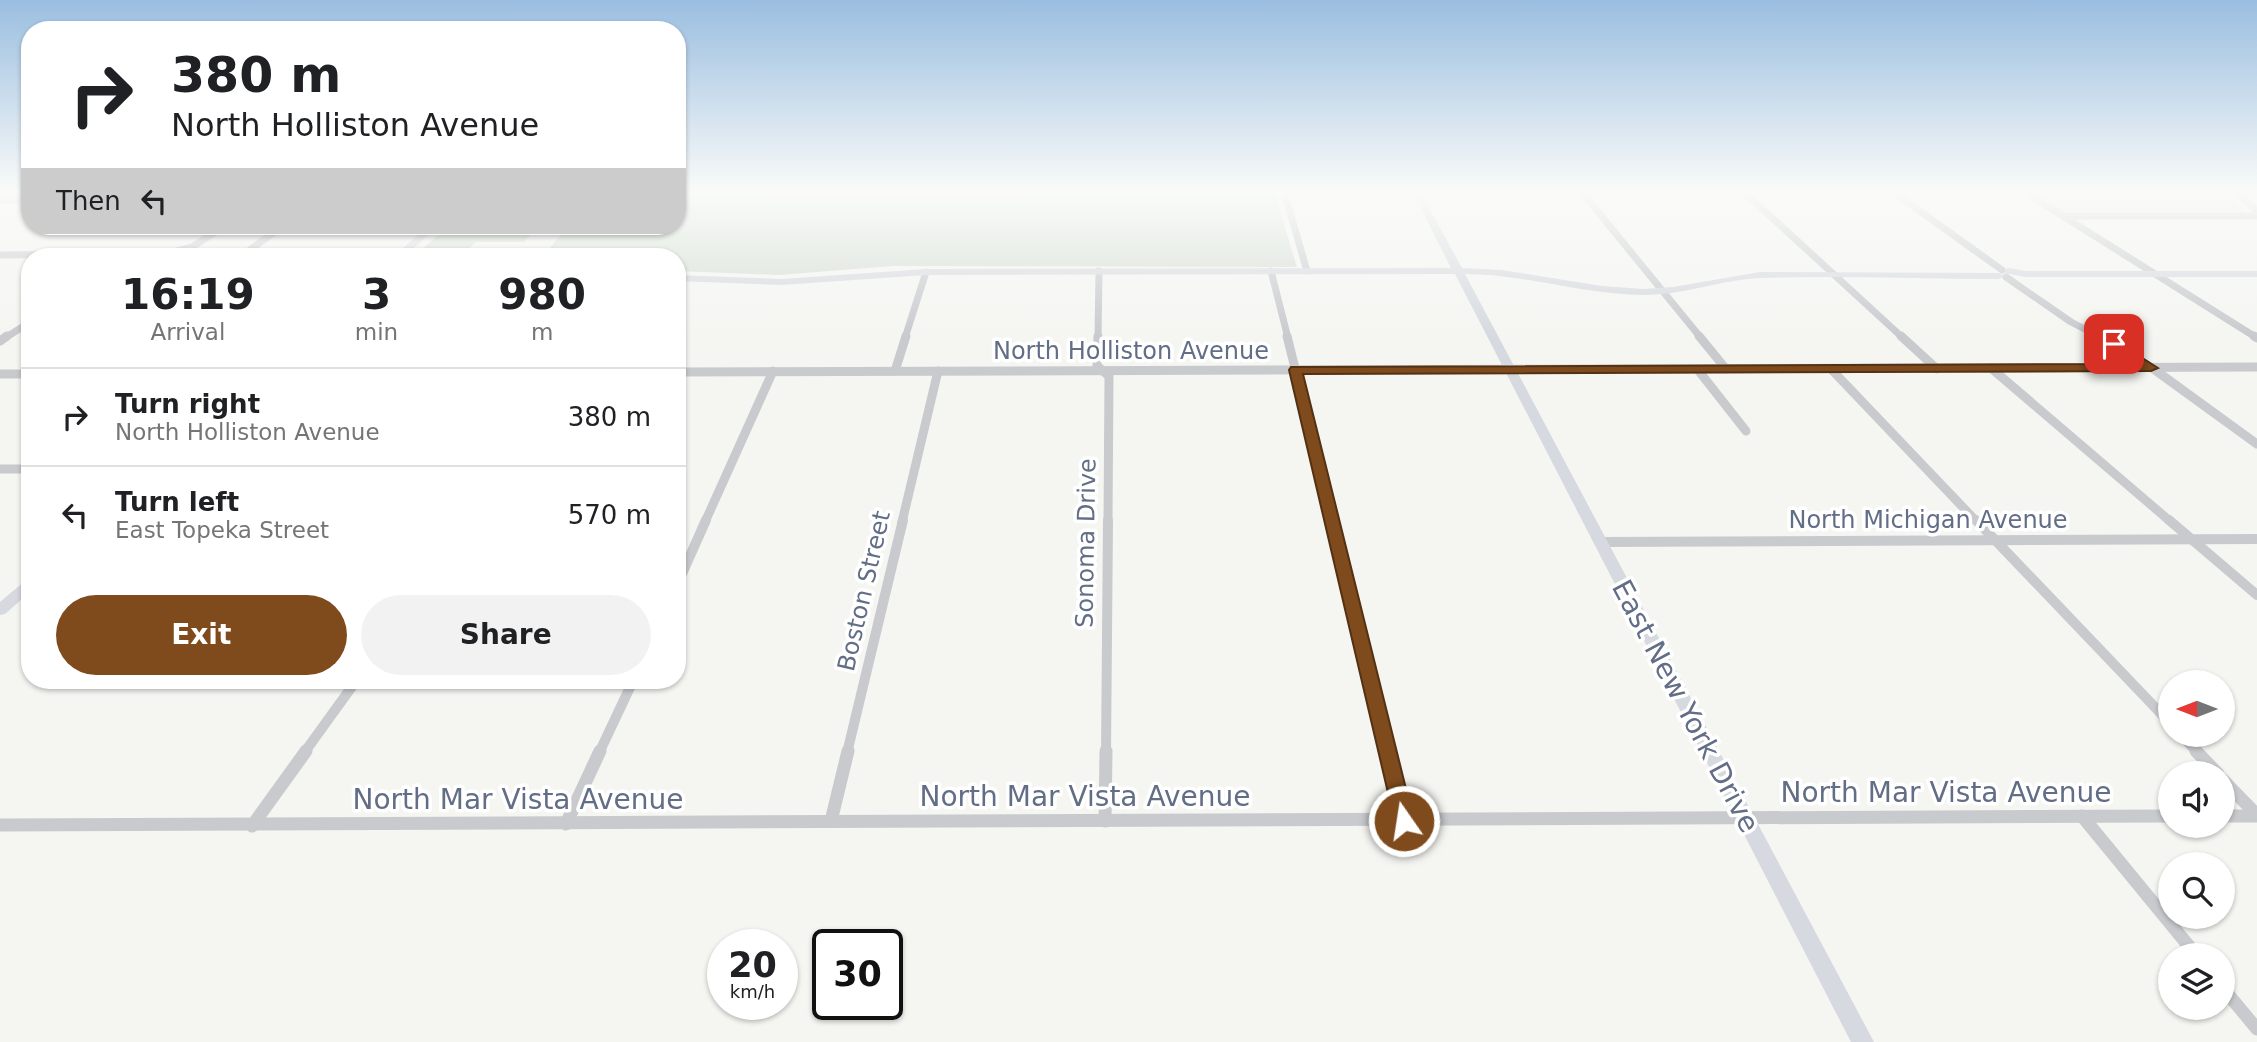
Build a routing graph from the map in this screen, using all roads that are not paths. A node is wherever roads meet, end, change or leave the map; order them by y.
1 (1298, 240) edge
2 (1441, 240) edge
3 (1621, 240) edge
4 (1796, 240) edge
5 (1958, 240) edge
6 (2101, 240) edge
7 (0, 255) edge
8 (21, 255) edge
9 (1099, 271) junction
10 (1271, 271) junction
11 (1307, 271) junction
12 (1457, 271) junction
13 (926, 272) junction
14 (2004, 274) junction
15 (2155, 274) junction
16 (2257, 274) edge
17 (1835, 275) junction
18 (686, 278) edge
19 (1663, 291) junction
20 (21, 327) edge
21 (2257, 338) edge
22 (0, 341) edge
23 (2257, 367) edge
24 (1991, 368) junction
25 (2151, 368) junction
26 (1726, 369) junction
27 (1831, 369) junction
28 (1937, 369) junction
29 (1103, 370) junction
30 (1296, 370) junction
31 (1509, 370) junction
32 (1698, 370) junction
33 (773, 371) junction
34 (895, 371) junction
35 (938, 371) junction
36 (686, 372) edge
37 (0, 374) edge
38 (21, 374) edge
39 (1746, 431) dead end
40 (2257, 444) edge
41 (0, 469) edge
42 (21, 469) edge
43 (2192, 540) junction
44 (2257, 540) edge
45 (1996, 541) junction
46 (1600, 542) junction
47 (686, 564) edge
48 (21, 592) edge
49 (2257, 595) edge
50 (1, 609) edge
51 (350, 689) edge
52 (630, 689) edge
53 (2158, 710) edge
54 (2192, 747) edge
55 (2206, 761) edge
56 (2235, 792) edge
57 (2257, 815) edge
58 (2082, 816) junction
59 (2158, 816) edge
60 (2235, 816) edge
61 (1744, 818) junction
62 (831, 821) junction
63 (1105, 821) junction
64 (1404, 821) junction
65 (566, 824) junction
66 (0, 825) edge
67 (252, 826) junction
68 (2186, 943) edge
69 (2235, 1003) edge
70 (2257, 1029) edge
71 (1863, 1042) edge

1 - 11 street
2 - 12 street, East New York Drive
3 - 19 street
4 - 17 street
5 - 14 street
6 - 15 street
7 - 8 street
9 - 10 street
9 - 13 street
9 - 29 street, Sonoma Drive
10 - 11 street
10 - 30 street
11 - 12 street
12 - 19 street
12 - 31 street, East New York Drive
13 - 18 street
13 - 34 street
14 - 15 street
14 - 17 street
14 - 25 street
15 - 16 street
15 - 21 street
17 - 19 street
17 - 28 street
19 - 26 street
20 - 22 street
23 - 25 street, North Holliston Avenue
24 - 25 street, North Holliston Avenue
24 - 28 street, North Holliston Avenue
24 - 43 street
25 - 40 street
26 - 27 street, North Holliston Avenue
26 - 32 street, North Holliston Avenue
27 - 28 street, North Holliston Avenue
27 - 45 street
29 - 30 street, North Holliston Avenue
29 - 35 street, North Holliston Avenue
29 - 63 street, Sonoma Drive
30 - 31 street, North Holliston Avenue
30 - 64 street
31 - 32 street, North Holliston Avenue
31 - 46 street, East New York Drive
32 - 39 street
33 - 34 street, North Holliston Avenue
33 - 36 street, North Holliston Avenue
33 - 47 street
34 - 35 street, North Holliston Avenue
35 - 62 street, Boston Street
37 - 38 street
41 - 42 street
43 - 44 street, North Michigan Avenue
43 - 45 street, North Michigan Avenue
43 - 49 street
45 - 46 street, North Michigan Avenue
45 - 53 street
46 - 61 street, East New York Drive
48 - 50 street
51 - 67 street
52 - 65 street
54 - 55 street
56 - 57 street
57 - 60 street
58 - 59 street, North Mar Vista Avenue
58 - 61 street, North Mar Vista Avenue
58 - 68 street
61 - 64 street, North Mar Vista Avenue
61 - 71 street, East New York Drive
62 - 63 street, North Mar Vista Avenue
62 - 65 street, North Mar Vista Avenue
63 - 64 street, North Mar Vista Avenue
65 - 67 street, North Mar Vista Avenue
66 - 67 street, North Mar Vista Avenue
69 - 70 street

